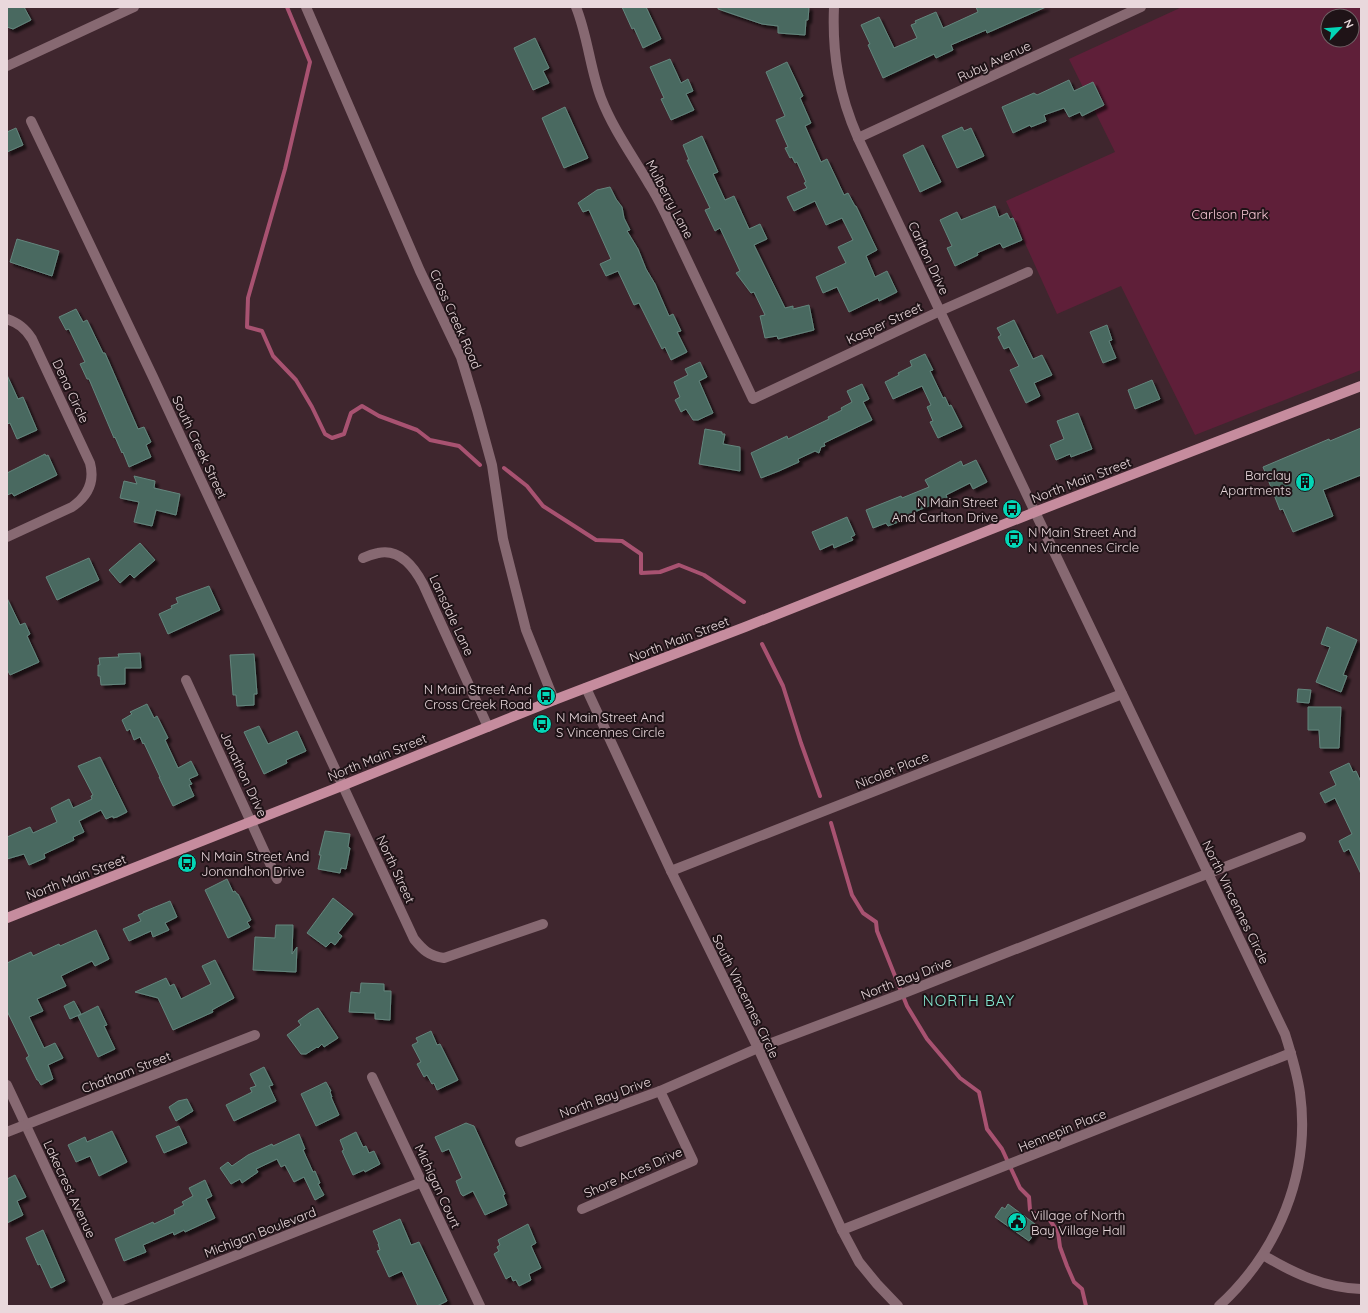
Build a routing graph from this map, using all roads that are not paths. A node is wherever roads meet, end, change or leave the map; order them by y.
1 (134, 7) edge
2 (306, 7) edge
3 (576, 7) edge
4 (834, 7) edge
5 (1141, 7) edge
6 (7, 66) edge
7 (31, 121) dead end
8 (858, 138) junction
9 (1028, 272) dead end
10 (940, 311) junction
11 (8, 319) edge
12 (1361, 386) edge
13 (753, 399) joint
14 (1035, 512) junction
15 (7, 537) edge
16 (363, 558) dead end
17 (186, 680) dead end
18 (586, 688) junction
19 (1122, 694) junction
20 (554, 700) junction
21 (488, 727) junction
22 (344, 785) junction
23 (251, 822) junction
24 (1301, 837) dead end
25 (671, 871) junction
26 (1208, 873) junction
27 (277, 880) dead end
28 (7, 918) edge
29 (543, 924) dead end
30 (255, 1035) dead end
31 (758, 1048) junction
32 (1291, 1053) junction
33 (372, 1077) dead end
34 (7, 1085) edge
35 (660, 1091) junction
36 (26, 1125) junction
37 (7, 1132) edge
38 (520, 1142) dead end
39 (422, 1182) junction
40 (582, 1209) dead end
41 (842, 1230) junction
42 (1263, 1255) junction
43 (1361, 1289) edge
44 (109, 1305) edge
45 (480, 1306) edge
46 (898, 1306) edge
47 (1218, 1306) edge

1 - 6 street
2 - 20 street, Cross Creek Road
3 - 13 street, Mulberry Lane
4 - 8 street, Carlton Drive
5 - 8 street, Ruby Avenue
7 - 22 street, South Creek Street
8 - 10 street, Carlton Drive
9 - 10 street, Kasper Street
10 - 13 street, Kasper Street
10 - 14 street, Carlton Drive
11 - 15 street, Dena Circle
12 - 14 main road, North Main Street
14 - 18 main road, North Main Street
14 - 19 street, North Vincennes Circle
16 - 21 street, Lansdale Lane
17 - 23 street, Jonathon Drive
18 - 20 main road, North Main Street
18 - 25 street, South Vincennes Circle
19 - 25 street, Nicolet Place
19 - 26 street, North Vincennes Circle
20 - 21 main road, North Main Street
21 - 22 main road, North Main Street
22 - 23 main road, North Main Street
22 - 29 street, North Street
23 - 27 street, Jonathon Drive
23 - 28 main road, North Main Street
24 - 26 street, North Bay Drive
25 - 31 street, South Vincennes Circle
26 - 31 street, North Bay Drive
26 - 32 street, North Vincennes Circle
30 - 36 street, Chatham Street
31 - 35 street, North Bay Drive
31 - 41 street, South Vincennes Circle
32 - 41 street, Hennepin Place
32 - 42 street, North Vincennes Circle
33 - 39 street, Michigan Court
34 - 36 street, Lakecrest Avenue
35 - 38 street, North Bay Drive
35 - 40 street, Shore Acres Drive
36 - 37 street, Chatham Street
36 - 44 street, Lakecrest Avenue
39 - 44 street, Michigan Boulevard
39 - 45 street, Michigan Court
41 - 46 street, South Vincennes Circle
42 - 43 street
42 - 47 street, North Vincennes Circle

